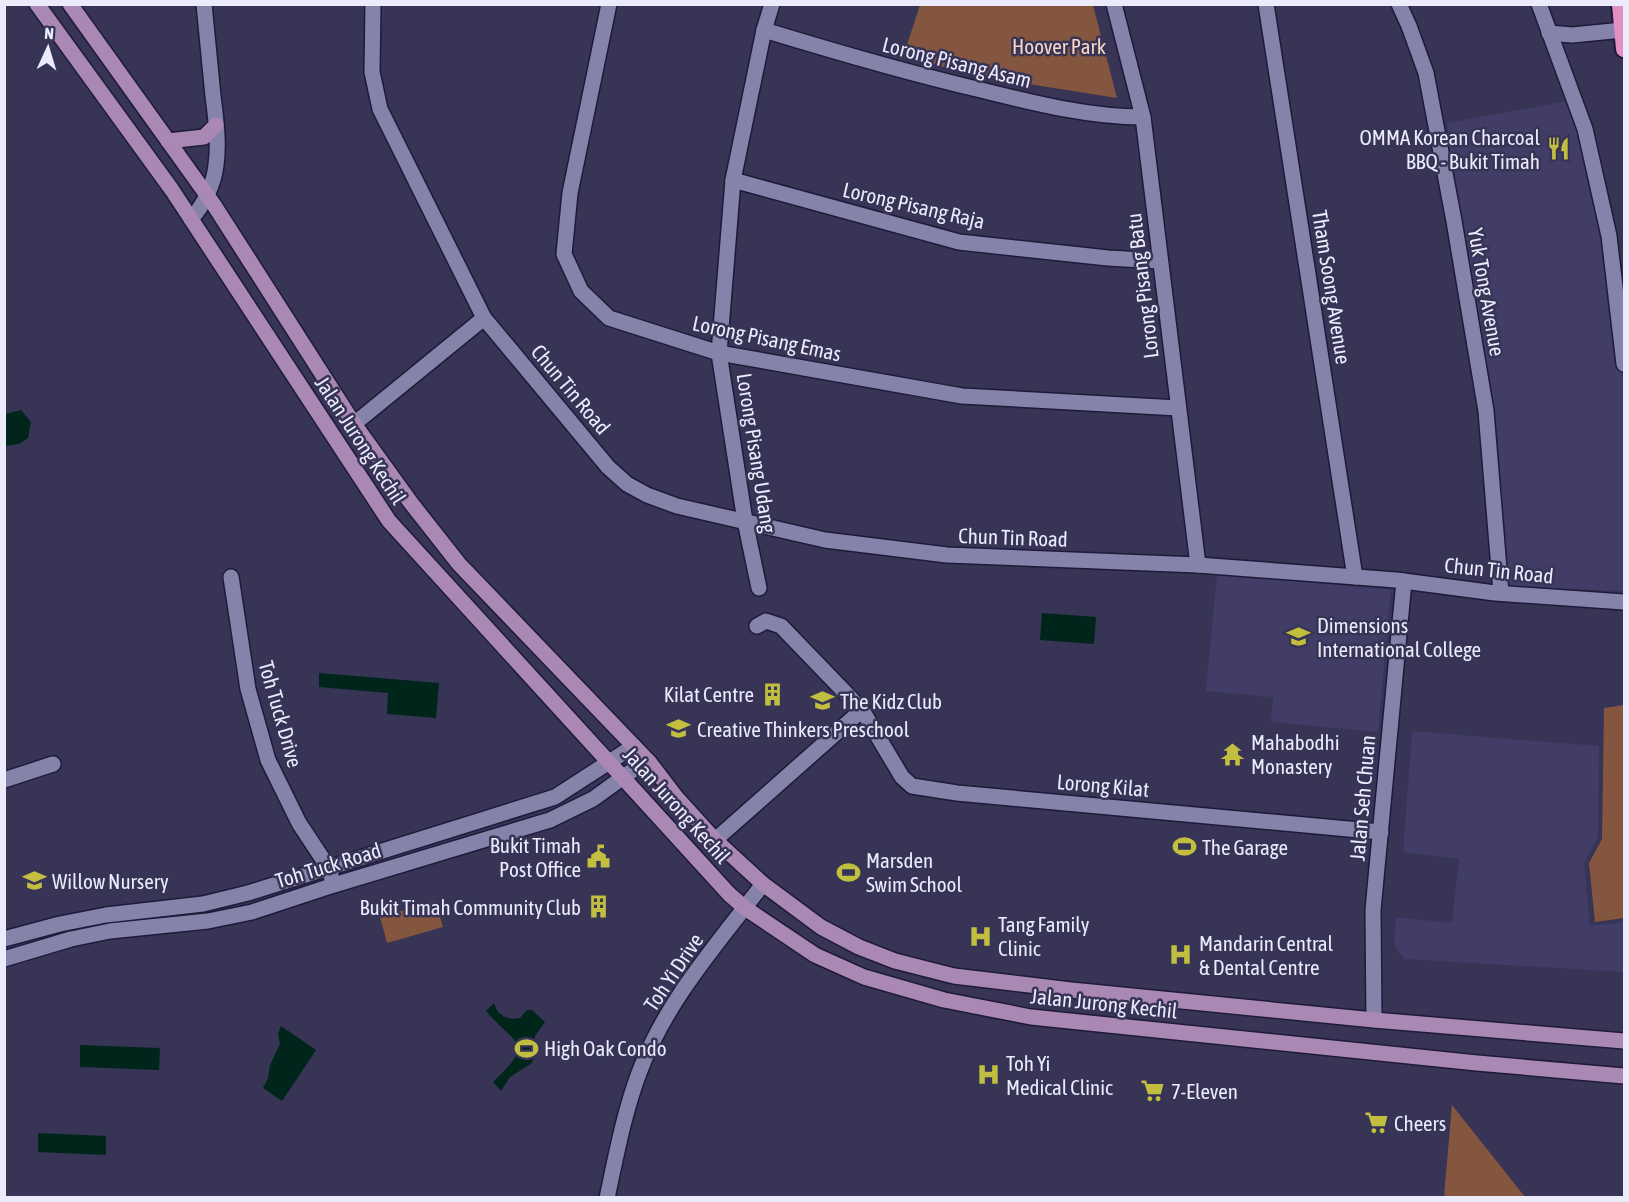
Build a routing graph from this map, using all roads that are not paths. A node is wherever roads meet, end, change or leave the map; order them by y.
1 (37, 4) edge
2 (70, 4) edge
3 (204, 4) edge
4 (373, 4) edge
5 (609, 4) edge
6 (772, 4) edge
7 (1114, 4) edge
8 (1266, 4) edge
9 (1399, 4) edge
10 (1539, 4) edge
11 (1620, 4) edge
12 (764, 30) junction
13 (1623, 30) junction
14 (1549, 33) junction
15 (1578, 35) junction
16 (1624, 49) edge
17 (1557, 55) junction
18 (1143, 117) junction
19 (216, 125) junction
20 (168, 141) junction
21 (733, 180) junction
22 (207, 194) junction
23 (191, 219) junction
24 (1160, 261) junction
25 (484, 318) junction
26 (719, 353) junction
27 (1624, 364) edge
28 (1178, 408) junction
29 (354, 424) junction
30 (745, 521) junction
31 (1198, 565) junction
32 (231, 577) dead end
33 (1355, 577) junction
34 (1404, 581) junction
35 (759, 588) dead end
36 (1501, 593) junction
37 (1624, 602) edge
38 (757, 626) dead end
39 (862, 710) junction
40 (634, 746) junction
41 (647, 760) junction
42 (610, 763) junction
43 (53, 764) dead end
44 (624, 777) junction
45 (4, 780) edge
46 (1381, 832) junction
47 (716, 840) junction
48 (328, 867) junction
49 (334, 885) junction
50 (763, 885) junction
51 (745, 908) junction
52 (4, 939) edge
53 (4, 959) edge
54 (1374, 1020) junction
55 (1624, 1041) edge
56 (1624, 1076) edge
57 (607, 1197) edge

1 - 23 main road, Jalan Jurong Kechil
2 - 20 main road, Jalan Jurong Kechil
3 - 19 street
4 - 25 street, Chun Tin Road
5 - 26 street, Lorong Pisang Emas
6 - 12 street, Lorong Pisang Udang
7 - 18 street, Lorong Pisang Batu
8 - 33 street, Tham Soong Avenue
9 - 36 street, Yuk Tong Avenue
10 - 14 street
11 - 13 highway
12 - 18 street, Lorong Pisang Asam
12 - 21 street, Lorong Pisang Udang
13 - 15 street
13 - 16 highway
14 - 15 street
14 - 17 street
15 - 17 street
17 - 27 street
18 - 24 street, Lorong Pisang Batu
19 - 20 main road
19 - 22 street
20 - 22 main road, Jalan Jurong Kechil
21 - 24 street, Lorong Pisang Raja
21 - 26 street, Lorong Pisang Udang
22 - 23 street
22 - 29 main road, Jalan Jurong Kechil
23 - 42 main road, Jalan Jurong Kechil
24 - 28 street, Lorong Pisang Batu
25 - 29 street
25 - 30 street, Chun Tin Road
26 - 28 street, Lorong Pisang Emas
26 - 30 street, Lorong Pisang Udang
28 - 31 street, Lorong Pisang Batu
29 - 40 main road, Jalan Jurong Kechil
30 - 31 street, Chun Tin Road
30 - 35 street, Lorong Pisang Udang
31 - 33 street, Chun Tin Road
32 - 48 street, Toh Tuck Drive
33 - 34 street, Chun Tin Road
34 - 36 street, Chun Tin Road
34 - 46 street, Jalan Seh Chuan
36 - 37 street, Chun Tin Road
38 - 39 street, Lorong Kilat
39 - 46 street, Lorong Kilat
39 - 47 street
40 - 41 main road, Jalan Jurong Kechil
40 - 42 street, Toh Tuck Road
41 - 44 street, Toh Tuck Road
41 - 47 main road, Jalan Jurong Kechil
42 - 44 main road, Jalan Jurong Kechil
42 - 48 street, Toh Tuck Road
43 - 45 street
44 - 49 street, Toh Tuck Road
44 - 51 main road, Jalan Jurong Kechil
46 - 54 street, Jalan Seh Chuan
47 - 50 main road, Jalan Jurong Kechil
48 - 49 street, Toh Tuck Drive
48 - 52 street, Toh Tuck Road
49 - 53 street, Toh Tuck Road
50 - 51 street, Toh Yi Drive
50 - 54 main road, Jalan Jurong Kechil
51 - 56 main road, Jalan Jurong Kechil
51 - 57 street, Toh Yi Drive
54 - 55 main road, Jalan Jurong Kechil

